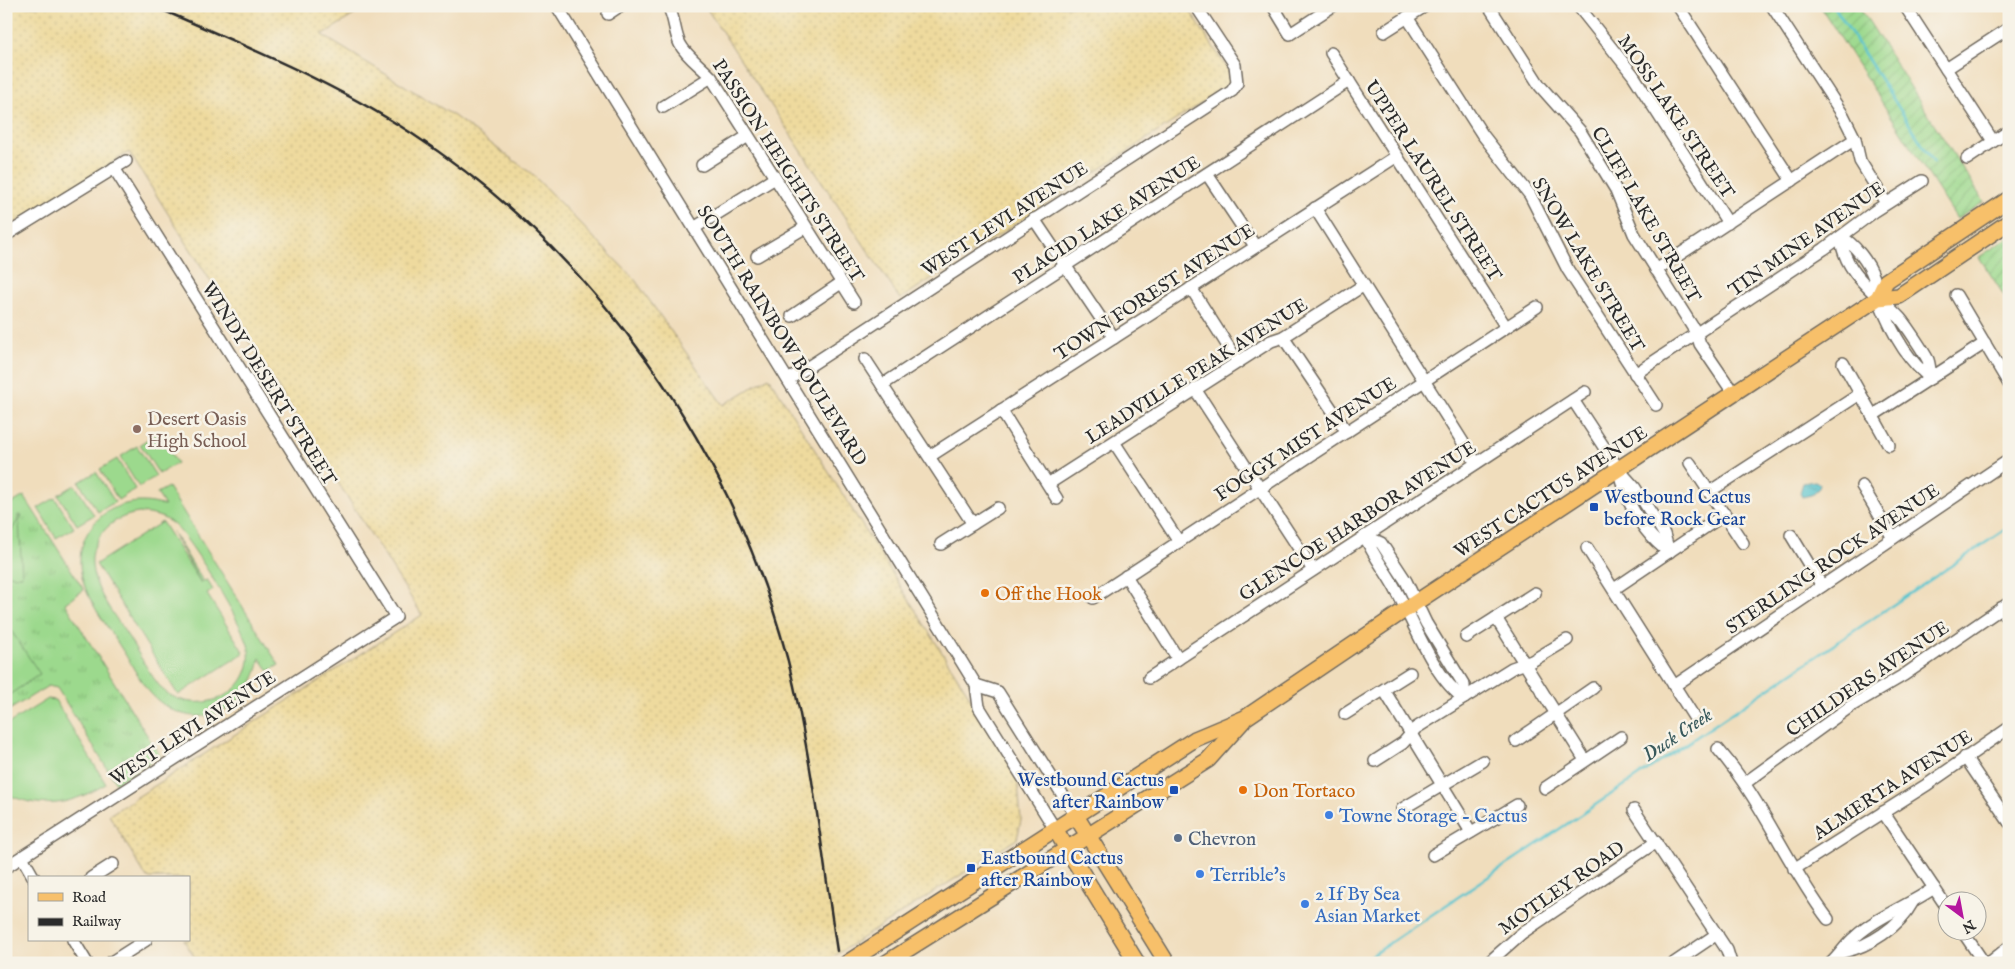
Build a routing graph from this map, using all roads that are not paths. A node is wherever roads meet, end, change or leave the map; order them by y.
1 (556, 6) edge
2 (620, 6) edge
3 (668, 6) edge
4 (1196, 6) edge
5 (1273, 6) edge
6 (1333, 6) edge
7 (1424, 6) edge
8 (1489, 6) edge
9 (1578, 6) edge
10 (1678, 6) edge
11 (1772, 6) edge
12 (1905, 6) edge
13 (608, 14) dead end
14 (1407, 17) junction
15 (2009, 28) edge
16 (1384, 32) dead end
17 (1331, 53) dead end
18 (1946, 69) junction
19 (711, 77) junction
20 (1349, 81) junction
21 (663, 107) dead end
22 (2009, 131) edge
23 (748, 136) junction
24 (1854, 139) junction
25 (1993, 142) junction
26 (1397, 156) junction
27 (1967, 159) dead end
28 (126, 161) dead end
29 (702, 165) dead end
30 (114, 168) junction
31 (1207, 174) junction
32 (774, 178) junction
33 (1792, 180) junction
34 (1922, 181) dead end
35 (2009, 200) edge
36 (1886, 204) junction
37 (1315, 208) junction
38 (1034, 219) junction
39 (2009, 222) edge
40 (1728, 223) junction
41 (806, 227) junction
42 (694, 228) junction
43 (6, 235) edge
44 (1841, 237) junction
45 (1255, 246) junction
46 (757, 256) dead end
47 (1066, 266) junction
48 (1656, 270) junction
49 (841, 283) junction
50 (1364, 285) junction
51 (1190, 288) junction
52 (1956, 294) dead end
53 (1878, 298) junction
54 (854, 302) dead end
55 (1537, 307) dead end
56 (792, 316) dead end
57 (1506, 327) junction
58 (1697, 334) junction
59 (1283, 337) junction
60 (1114, 338) junction
61 (1985, 343) junction
62 (865, 359) dead end
63 (1238, 362) junction
64 (1842, 363) dead end
65 (1635, 374) junction
66 (1931, 378) junction
67 (788, 380) junction
68 (1424, 381) junction
69 (2009, 384) edge
70 (882, 385) junction
71 (1195, 390) junction
72 (1585, 392) dead end
73 (1734, 394) junction
74 (1860, 394) junction
75 (1573, 400) junction
76 (1656, 406) dead end
77 (1001, 410) junction
78 (1872, 416) junction
79 (1347, 432) junction
80 (1114, 442) junction
81 (1889, 445) dead end
82 (930, 456) junction
83 (2009, 460) edge
84 (1476, 463) junction
85 (1690, 463) dead end
86 (1619, 470) junction
87 (1048, 484) junction
88 (1862, 486) dead end
89 (1260, 489) junction
90 (1709, 492) junction
91 (1057, 499) dead end
92 (998, 508) dead end
93 (1725, 514) junction
94 (973, 524) junction
95 (1790, 535) dead end
96 (1365, 536) junction
97 (1893, 538) junction
98 (1179, 542) junction
99 (1743, 543) dead end
100 (941, 544) dead end
101 (1587, 548) dead end
102 (1669, 552) junction
103 (1313, 570) junction
104 (1126, 576) junction
105 (1822, 586) junction
106 (1614, 589) junction
107 (1535, 593) dead end
108 (1093, 598) dead end
109 (1411, 606) junction
110 (2005, 606) edge
111 (396, 617) joint
112 (1496, 618) junction
113 (2009, 621) edge
114 (1466, 637) dead end
115 (1567, 640) dead end
116 (1178, 659) junction
117 (1524, 664) junction
118 (1410, 673) dead end
119 (1149, 678) dead end
120 (976, 685) junction
121 (1674, 686) junction
122 (1593, 688) dead end
123 (1384, 690) junction
124 (1464, 698) junction
125 (1555, 713) junction
126 (1345, 714) dead end
127 (1694, 717) dead end
128 (1245, 718) junction
129 (2009, 728) edge
130 (1410, 735) junction
131 (1621, 737) dead end
132 (1516, 741) dead end
133 (1718, 749) dead end
134 (1966, 757) junction
135 (1585, 760) junction
136 (1375, 761) dead end
137 (1483, 762) dead end
138 (1745, 783) junction
139 (1442, 785) junction
140 (1545, 788) dead end
141 (1517, 806) dead end
142 (1402, 809) dead end
143 (1634, 810) dead end
144 (1882, 812) junction
145 (1076, 816) junction
146 (2009, 822) edge
147 (1055, 829) junction
148 (1470, 832) junction
149 (1089, 837) junction
150 (1656, 842) junction
151 (1068, 850) junction
152 (1433, 855) dead end
153 (22, 857) junction
154 (113, 864) dead end
155 (6, 867) edge
156 (1794, 869) junction
157 (33, 876) edge
158 (95, 876) edge
159 (1934, 888) junction
160 (1938, 894) edge
161 (1828, 919) dead end
162 (1717, 934) junction
163 (74, 942) edge
164 (143, 942) edge
165 (1970, 942) edge
166 (2009, 947) edge
167 (87, 963) edge
168 (110, 963) edge
169 (847, 963) edge
170 (886, 963) edge
171 (1137, 963) edge
172 (1167, 963) edge
173 (1488, 963) edge
174 (1674, 963) edge
175 (1731, 963) edge
176 (1831, 963) edge
177 (1984, 963) edge
178 (1989, 963) edge

1 - 42 street, SOUTH RAINBOW BOULEVARD
2 - 13 street
3 - 19 street, PASSION HEIGHTS STREET
4 - 38 street, WEST LEVI AVENUE
5 - 6 street
7 - 14 street
8 - 48 street, CLIFF LAKE STREET
9 - 40 street, MOSS LAKE STREET
10 - 33 street
11 - 24 street
12 - 18 street
14 - 16 street
14 - 65 street, SNOW LAKE STREET
15 - 18 street
17 - 20 street, UPPER LAUREL STREET
18 - 25 street
19 - 21 street
19 - 23 street, PASSION HEIGHTS STREET
20 - 26 street, UPPER LAUREL STREET
20 - 31 street, PLACID LAKE AVENUE
22 - 25 street
23 - 29 street
23 - 32 street, PASSION HEIGHTS STREET
24 - 33 street
24 - 36 street
25 - 27 street
26 - 37 street, TOWN FOREST AVENUE
26 - 57 street, UPPER LAUREL STREET
28 - 30 street
30 - 43 street
30 - 111 street, WINDY DESERT STREET
31 - 45 street
31 - 47 street, PLACID LAKE AVENUE
32 - 41 street, PASSION HEIGHTS STREET
32 - 42 street
33 - 40 street
34 - 36 street, TIN MINE AVENUE
35 - 53 main road, WEST CACTUS AVENUE
36 - 44 street, TIN MINE AVENUE
37 - 45 street, TOWN FOREST AVENUE
37 - 50 street
38 - 47 street
38 - 67 street, WEST LEVI AVENUE
39 - 53 main road, WEST CACTUS AVENUE
40 - 48 street
41 - 46 street
41 - 49 street, PASSION HEIGHTS STREET
42 - 67 street, SOUTH RAINBOW BOULEVARD
44 - 53 street
44 - 58 street, TIN MINE AVENUE
45 - 51 street, TOWN FOREST AVENUE
47 - 60 street
47 - 70 street, PLACID LAKE AVENUE
48 - 58 street, CLIFF LAKE STREET
49 - 54 street, PASSION HEIGHTS STREET
49 - 56 street
50 - 59 street, LEADVILLE PEAK AVENUE
50 - 68 street
51 - 60 street, TOWN FOREST AVENUE
51 - 63 street
52 - 61 street
53 - 66 street
53 - 73 main road, WEST CACTUS AVENUE
55 - 57 street, FOGGY MIST AVENUE
57 - 68 street, FOGGY MIST AVENUE
58 - 65 street, TIN MINE AVENUE
58 - 73 street, CLIFF LAKE STREET
59 - 63 street, LEADVILLE PEAK AVENUE
59 - 79 street
60 - 77 street, TOWN FOREST AVENUE
61 - 66 street
61 - 69 street
62 - 70 street
63 - 71 street, LEADVILLE PEAK AVENUE
64 - 74 street
65 - 76 street, SNOW LAKE STREET
66 - 78 street
67 - 120 street, SOUTH RAINBOW BOULEVARD
68 - 79 street, FOGGY MIST AVENUE
68 - 84 street
70 - 82 street
71 - 80 street, LEADVILLE PEAK AVENUE
71 - 89 street
72 - 75 street, GLENCOE HARBOR AVENUE
73 - 86 main road, WEST CACTUS AVENUE
74 - 78 street
74 - 90 street
75 - 84 street, GLENCOE HARBOR AVENUE
75 - 86 street
77 - 82 street, TOWN FOREST AVENUE
77 - 87 street
78 - 81 street
79 - 89 street, FOGGY MIST AVENUE
80 - 87 street, LEADVILLE PEAK AVENUE
80 - 98 street
82 - 94 street
83 - 97 street, STERLING ROCK AVENUE
84 - 96 street, GLENCOE HARBOR AVENUE
85 - 90 street
86 - 102 street
86 - 109 main road, WEST CACTUS AVENUE
87 - 91 street
88 - 97 street
89 - 98 street, FOGGY MIST AVENUE
89 - 103 street
90 - 93 street
92 - 94 street
93 - 99 street
93 - 102 street
94 - 100 street
95 - 105 street
96 - 103 street, GLENCOE HARBOR AVENUE
96 - 109 street
97 - 105 street, STERLING ROCK AVENUE
98 - 104 street, FOGGY MIST AVENUE
101 - 106 street
102 - 106 street
103 - 116 street, GLENCOE HARBOR AVENUE
104 - 108 street, FOGGY MIST AVENUE
104 - 116 street
105 - 121 street, STERLING ROCK AVENUE
106 - 121 street
107 - 112 street
109 - 124 street
109 - 128 main road, WEST CACTUS AVENUE
110 - 113 street
110 - 138 street, CHILDERS AVENUE
111 - 153 street, WEST LEVI AVENUE
112 - 114 street
112 - 117 street
115 - 117 street
116 - 119 street, GLENCOE HARBOR AVENUE
117 - 124 street
117 - 125 street
118 - 123 street
120 - 145 street
120 - 147 street, SOUTH RAINBOW BOULEVARD
121 - 127 street
122 - 125 street
123 - 126 street
123 - 130 street
124 - 130 street
125 - 132 street
125 - 135 street
128 - 145 main road, WEST CACTUS AVENUE
128 - 149 main road, WEST CACTUS AVENUE
129 - 134 street, ALMERTA AVENUE
130 - 136 street
130 - 139 street
131 - 135 street
133 - 138 street
134 - 144 street, ALMERTA AVENUE
134 - 146 street
135 - 140 street
137 - 139 street
138 - 156 street
139 - 142 street
139 - 148 street
141 - 148 street
143 - 150 street
144 - 156 street, ALMERTA AVENUE
144 - 159 street
145 - 147 main road, WEST CACTUS AVENUE
145 - 149 main road
147 - 151 main road, SOUTH RAINBOW BOULEVARD
147 - 169 main road, WEST CACTUS AVENUE
148 - 152 street
149 - 151 main road, WEST CACTUS AVENUE
149 - 172 main road
150 - 162 street
150 - 173 street, MOTLEY ROAD
151 - 170 main road, WEST CACTUS AVENUE
151 - 171 main road, SOUTH RAINBOW BOULEVARD
153 - 155 street, WEST LEVI AVENUE
153 - 157 street
154 - 158 street
156 - 161 street
159 - 160 street
159 - 176 street
162 - 174 street
162 - 175 street
163 - 167 street
164 - 168 street
165 - 177 street
166 - 178 street

